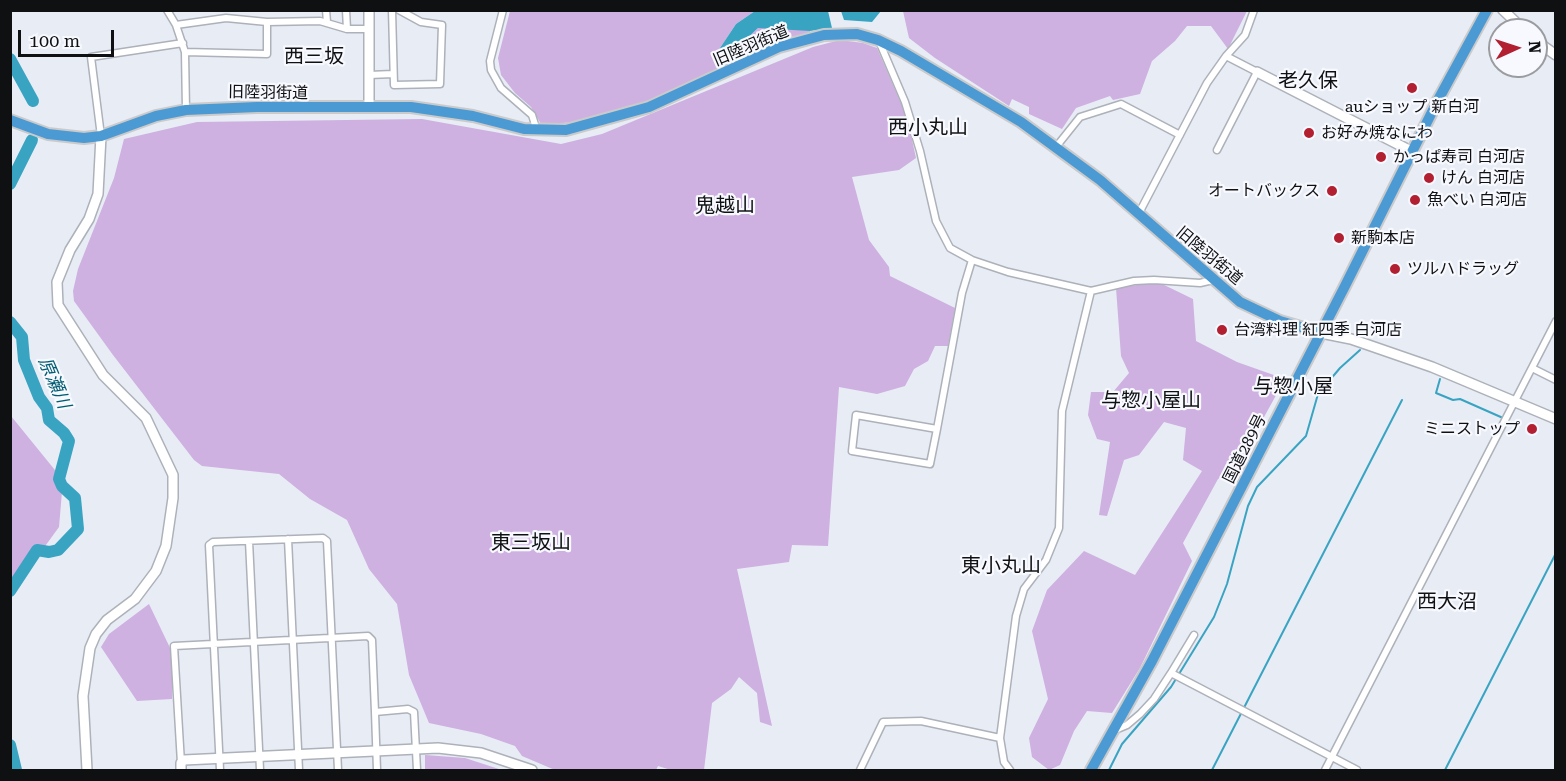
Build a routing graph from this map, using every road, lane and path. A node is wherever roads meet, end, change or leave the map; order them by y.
1 (167, 10) edge
2 (326, 10) edge
3 (346, 10) edge
4 (369, 10) edge
5 (392, 10) edge
6 (399, 10) edge
7 (503, 10) edge
8 (1254, 10) edge
9 (1487, 10) edge
10 (267, 22) junction
11 (327, 22) junction
12 (176, 25) junction
13 (347, 29) junction
14 (369, 29) junction
15 (878, 40) junction
16 (183, 43) junction
17 (185, 52) junction
18 (1226, 56) junction
19 (1257, 72) junction
20 (393, 74) junction
21 (369, 75) junction
22 (369, 107) junction
23 (186, 110) junction
24 (10, 120) edge
25 (537, 131) junction
26 (1180, 135) junction
27 (101, 136) junction
28 (1056, 147) junction
29 (1217, 150) dead end
30 (1413, 152) junction
31 (1138, 215) junction
32 (972, 260) junction
33 (1213, 280) junction
34 (1091, 291) junction
35 (1556, 321) edge
36 (1321, 333) junction
37 (1532, 368) junction
38 (1556, 380) edge
39 (1516, 401) junction
40 (1556, 418) edge
41 (937, 429) junction
42 (288, 539) junction
43 (249, 541) junction
44 (1194, 635) dead end
45 (332, 638) junction
46 (293, 639) junction
47 (254, 641) junction
48 (214, 643) junction
49 (1171, 673) junction
50 (375, 712) junction
51 (1111, 732) junction
52 (1000, 738) junction
53 (416, 748) junction
54 (376, 751) junction
55 (337, 752) junction
56 (298, 754) junction
57 (259, 756) junction
58 (1332, 757) junction
59 (220, 758) junction
60 (181, 767) edge
61 (87, 771) edge
62 (220, 771) edge
63 (260, 771) edge
64 (299, 771) edge
65 (338, 771) edge
66 (377, 771) edge
67 (417, 771) edge
68 (532, 771) edge
69 (860, 771) edge
70 (1010, 771) edge
71 (1091, 771) edge
72 (1325, 771) edge
73 (1357, 771) edge

1 - 12 street
2 - 11 street
3 - 13 street
4 - 14 street
5 - 20 street
6 - 20 street
7 - 25 street
8 - 18 street
9 - 30 highway, 国道289号
10 - 11 street
10 - 12 street
10 - 17 street
11 - 13 street
12 - 16 street
13 - 14 street
14 - 21 street
15 - 25 highway, 旧陸羽街道
15 - 28 highway, 旧陸羽街道
15 - 32 street
16 - 17 street
16 - 27 street
17 - 23 street
18 - 19 street
18 - 26 street
19 - 29 street
19 - 30 street
20 - 21 street
21 - 22 street
22 - 23 highway, 旧陸羽街道
22 - 25 highway, 旧陸羽街道
23 - 27 highway, 旧陸羽街道
24 - 27 highway, 旧陸羽街道
26 - 28 street
26 - 31 street
27 - 61 street
28 - 31 highway, 旧陸羽街道
30 - 36 highway, 国道289号
31 - 33 highway, 旧陸羽街道
32 - 34 street
32 - 41 street
33 - 34 street
33 - 36 highway, 旧陸羽街道
34 - 52 street
35 - 37 street
36 - 39 street, 旧陸羽街道
36 - 51 highway, 国道289号
37 - 38 street
37 - 39 street
39 - 40 street, 旧陸羽街道
39 - 58 street
41 - 41 street
42 - 43 street
42 - 45 street
42 - 46 street
43 - 47 street
43 - 48 street
44 - 49 street
45 - 46 street
45 - 50 street
45 - 55 street
46 - 47 street
46 - 56 street
47 - 48 street
47 - 57 street
48 - 59 street
48 - 60 street
49 - 51 street
49 - 58 street
50 - 53 street
50 - 54 street
51 - 71 highway, 国道289号
52 - 69 street
52 - 70 street
53 - 54 street
53 - 67 street
53 - 68 street
54 - 55 street
54 - 66 street
55 - 56 street
55 - 65 street
56 - 57 street
56 - 64 street
57 - 59 street
57 - 63 street
58 - 72 street
58 - 73 street
59 - 60 street
59 - 62 street

